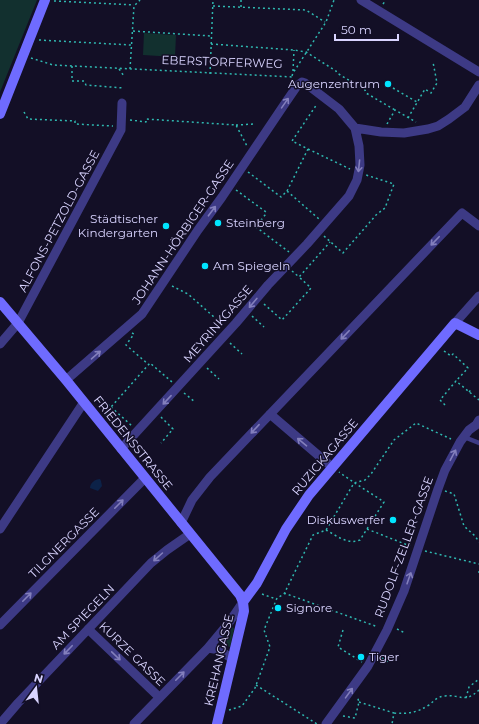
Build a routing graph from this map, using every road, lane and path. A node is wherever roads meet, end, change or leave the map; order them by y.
1 (45, 0) edge
2 (140, 0) edge
3 (213, 0) edge
4 (241, 0) edge
5 (334, 0) edge
6 (362, 0) edge
7 (134, 5) junction
8 (213, 6) junction
9 (241, 7) junction
10 (326, 22) junction
11 (133, 31) junction
12 (211, 36) junction
13 (30, 40) junction
14 (211, 44) junction
15 (132, 45) junction
16 (294, 50) junction
17 (306, 52) junction
18 (24, 55) junction
19 (433, 62) dead end
20 (72, 66) junction
21 (119, 69) junction
22 (478, 69) edge
23 (130, 70) junction
24 (293, 73) junction
25 (210, 74) junction
26 (124, 76) dead end
27 (292, 76) junction
28 (302, 82) junction
29 (479, 85) edge
30 (123, 88) dead end
31 (393, 88) dead end
32 (323, 96) junction
33 (417, 102) junction
34 (122, 103) dead end
35 (395, 110) junction
36 (24, 112) dead end
37 (0, 114) edge
38 (133, 121) dead end
39 (388, 122) dead end
40 (255, 124) dead end
41 (236, 125) junction
42 (122, 126) junction
43 (356, 128) junction
44 (251, 154) junction
45 (242, 168) junction
46 (230, 185) junction
47 (287, 191) junction
48 (325, 224) junction
49 (479, 226) edge
50 (330, 242) dead end
51 (295, 256) junction
52 (286, 266) junction
53 (299, 277) junction
54 (163, 282) junction
55 (479, 296) edge
56 (257, 298) junction
57 (0, 302) edge
58 (246, 311) junction
59 (18, 323) junction
60 (455, 323) junction
61 (264, 327) dead end
62 (126, 328) junction
63 (226, 334) junction
64 (479, 335) edge
65 (0, 344) edge
66 (442, 349) dead end
67 (242, 354) dead end
68 (201, 362) junction
69 (150, 363) dead end
70 (148, 365) junction
71 (219, 378) dead end
72 (66, 380) junction
73 (456, 381) junction
74 (472, 389) dead end
75 (469, 392) junction
76 (479, 400) edge
77 (86, 405) junction
78 (445, 405) dead end
79 (111, 407) junction
80 (155, 412) junction
81 (270, 414) junction
82 (478, 423) edge
83 (137, 431) junction
84 (462, 440) junction
85 (161, 443) dead end
86 (479, 443) edge
87 (121, 449) junction
88 (336, 470) junction
89 (145, 478) junction
90 (354, 483) junction
91 (438, 488) junction
92 (181, 523) junction
93 (0, 529) edge
94 (326, 530) junction
95 (190, 534) junction
96 (479, 542) edge
97 (479, 570) edge
98 (479, 574) edge
99 (284, 592) junction
100 (262, 594) dead end
101 (276, 599) junction
102 (243, 602) junction
103 (0, 625) edge
104 (88, 629) junction
105 (390, 629) junction
106 (343, 630) dead end
107 (405, 633) dead end
108 (208, 648) junction
109 (378, 656) dead end
110 (232, 659) junction
111 (390, 663) dead end
112 (368, 666) junction
113 (479, 679) edge
114 (256, 686) junction
115 (479, 690) edge
116 (356, 693) dead end
117 (159, 697) junction
118 (466, 698) junction
119 (359, 702) junction
120 (227, 709) dead end
121 (394, 713) junction
122 (340, 714) dead end
123 (0, 724) edge
124 (134, 724) edge
125 (217, 724) edge
126 (317, 724) edge
127 (326, 724) edge
128 (392, 724) edge

1 - 7 path
1 - 13 street
2 - 7 path
3 - 8 path
4 - 9 path
5 - 10 path
6 - 22 street
7 - 11 path
8 - 9 path
8 - 12 path
9 - 10 path
10 - 17 path
11 - 12 path
11 - 15 path
12 - 14 path
13 - 15 path
13 - 18 street
14 - 16 path
14 - 25 path
15 - 23 path
16 - 17 path
16 - 24 path
17 - 24 path
17 - 35 path
18 - 20 path, EBERSTORFERWEG
18 - 37 street
19 - 33 path
20 - 21 path, EBERSTORFERWEG
20 - 30 path
21 - 23 path, EBERSTORFERWEG
21 - 26 path
23 - 25 path, EBERSTORFERWEG
24 - 27 path
25 - 27 path, EBERSTORFERWEG
27 - 28 path, EBERSTORFERWEG
28 - 32 street
44 -> 28 street, JOHANN-HÖRBIGER-GASSE
29 - 43 street
31 - 33 path
32 - 43 street
32 - 47 path
33 - 35 path
34 - 42 street, ALFONS-PETZOLD-GASSE
35 - 39 path
36 - 42 path
38 - 41 path
40 - 41 path
41 - 44 path
42 - 59 street, ALFONS-PETZOLD-GASSE
43 -> 48 street, MEYRINKGASSE
44 - 45 street, JOHANN-HÖRBIGER-GASSE
45 - 46 street, JOHANN-HÖRBIGER-GASSE
45 - 47 path
46 - 51 path
54 -> 46 street, JOHANN-HÖRBIGER-GASSE
47 - 48 path
48 - 51 street, MEYRINKGASSE
49 -> 81 street
50 - 53 path
51 - 52 street, MEYRINKGASSE
52 - 53 path
52 - 56 street, MEYRINKGASSE
53 - 56 path
54 - 62 street, JOHANN-HÖRBIGER-GASSE
54 - 63 path
55 - 60 street, RUZICKAGASSE
56 -> 58 street, MEYRINKGASSE
57 - 59 street, FRIEDENSSTRASSE
58 - 61 path
58 - 63 street, MEYRINKGASSE
59 - 65 street, ALFONS-PETZOLD-GASSE
59 - 72 street, FRIEDENSSTRASSE
60 - 64 street
60 - 88 street, RUZICKAGASSE
62 - 70 path
72 -> 62 street, JOHANN-HÖRBIGER-GASSE
63 - 67 path
63 - 68 street, MEYRINKGASSE
66 - 73 path
68 - 71 path
68 -> 80 street, MEYRINKGASSE
69 - 70 path
70 - 79 path
72 - 77 street, FRIEDENSSTRASSE
73 - 75 path
73 - 78 path
74 - 75 path
75 - 76 path
77 - 79 path
77 - 87 street, FRIEDENSSTRASSE
77 - 93 street
79 - 83 path
80 - 83 street, MEYRINKGASSE
80 - 85 path
88 -> 81 street
81 -> 92 street
82 - 84 street, RUDOLF-ZELLER-GASSE
83 - 87 street, MEYRINKGASSE
84 - 86 lane
84 - 90 path
91 -> 84 street, RUDOLF-ZELLER-GASSE
87 - 89 street, FRIEDENSSTRASSE
88 - 90 path
88 - 102 street, RUZICKAGASSE
89 - 92 street, FRIEDENSSTRASSE
103 -> 89 street, TILGNERGASSE
90 - 94 path
90 - 94 path
91 - 96 path
105 -> 91 street, RUDOLF-ZELLER-GASSE
92 - 95 street, FRIEDENSSTRASSE
94 - 99 path
95 - 102 street, FRIEDENSSTRASSE
95 -> 104 street, AM SPIEGELN
97 - 98 path
99 - 101 path
99 - 105 path
100 - 101 path
101 - 114 path
102 - 108 street, RUZICKAGASSE
102 - 110 street, KREHANGASSE
104 -> 117 street, KURZE GASSE
104 -> 123 street, AM SPIEGELN
105 - 107 path
105 - 112 street, RUDOLF-ZELLER-GASSE
106 - 112 path
108 - 110 street
117 -> 108 street, RUZICKAGASSE
109 - 111 path
110 - 125 street, KREHANGASSE
127 -> 112 street, RUDOLF-ZELLER-GASSE
113 - 118 path
114 - 120 path
114 - 126 path
115 - 118 path
116 - 119 path
117 - 124 street, RUZICKAGASSE
118 - 121 path
119 - 121 path
119 - 122 path
121 - 128 path

